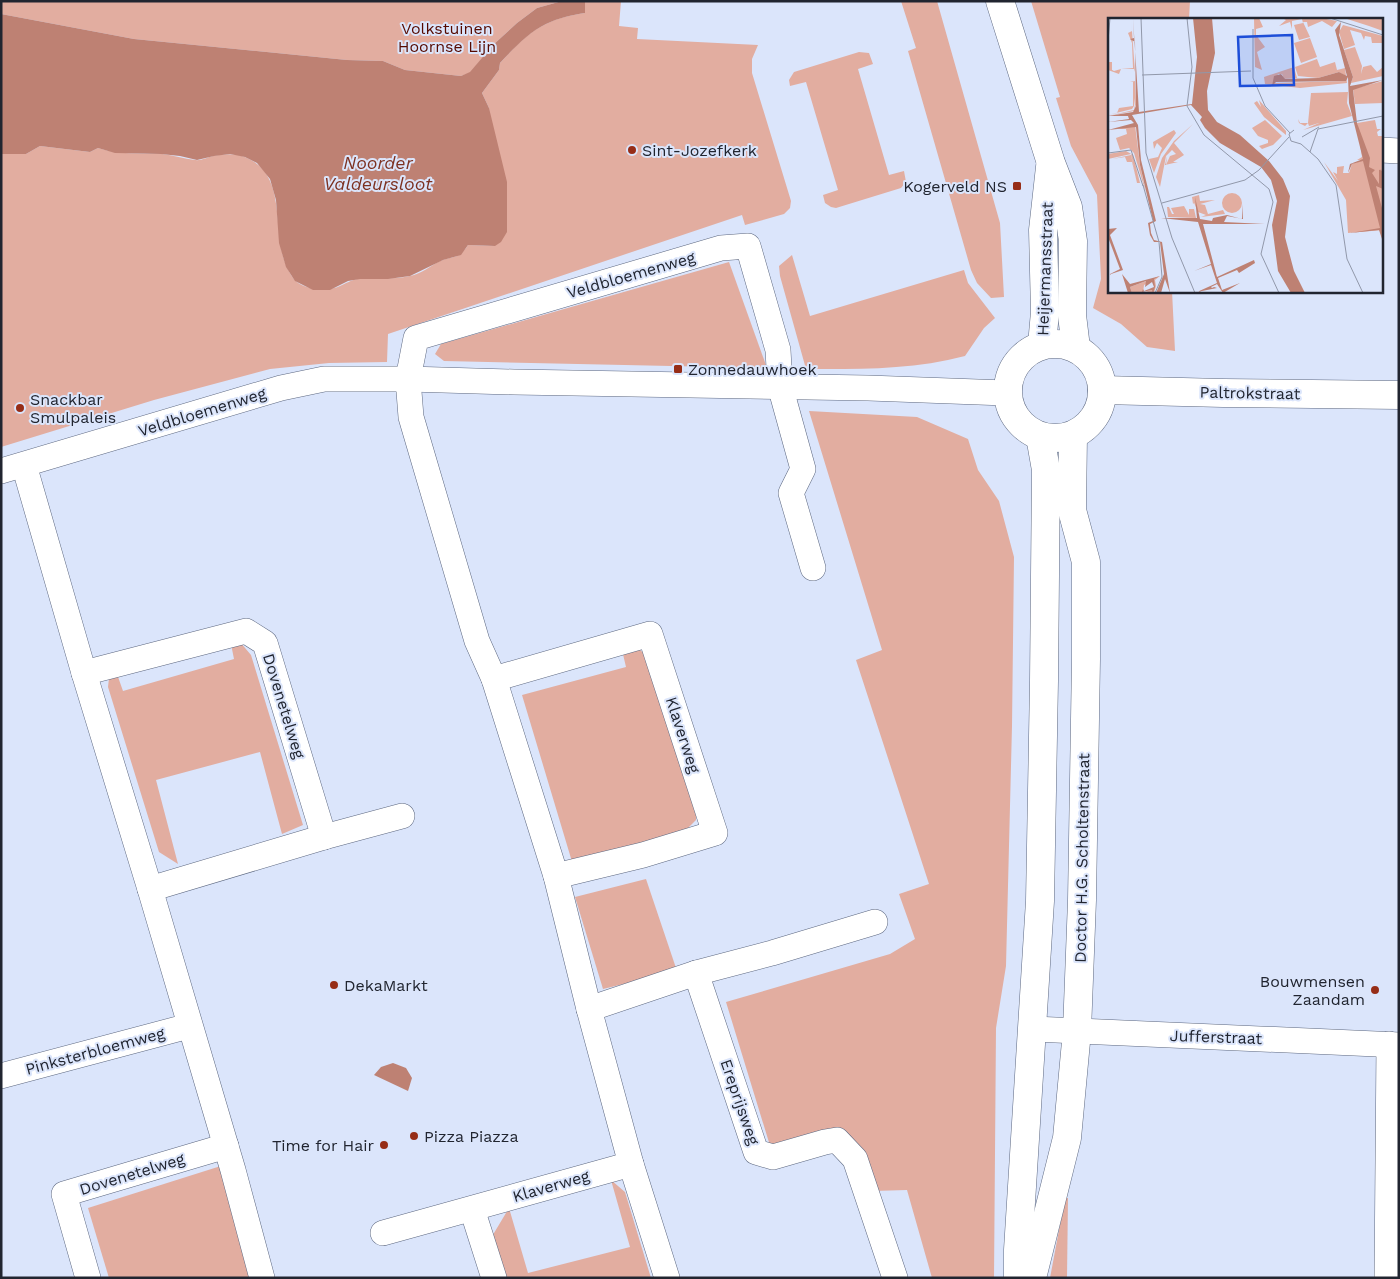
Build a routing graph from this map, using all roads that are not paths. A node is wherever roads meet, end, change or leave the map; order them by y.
1 (1000, 1) edge
2 (1382, 150) edge
3 (1399, 151) edge
4 (1051, 163) junction
5 (1042, 345) junction
6 (1076, 348) junction
7 (408, 379) junction
8 (780, 386) junction
9 (1102, 390) junction
10 (1006, 393) junction
11 (1399, 395) edge
12 (1073, 435) junction
13 (1040, 436) junction
14 (12, 468) edge
15 (813, 568) dead end
16 (84, 673) junction
17 (494, 679) junction
18 (402, 816) dead end
19 (324, 837) junction
20 (556, 876) junction
21 (150, 889) junction
22 (875, 922) dead end
23 (696, 973) junction
24 (589, 1009) junction
25 (189, 1026) junction
26 (1033, 1029) junction
27 (1077, 1031) junction
28 (1394, 1044) edge
29 (1, 1076) edge
30 (226, 1146) junction
31 (631, 1164) junction
32 (472, 1209) junction
33 (383, 1233) dead end
34 (88, 1278) edge
35 (262, 1278) edge
36 (494, 1278) edge
37 (667, 1278) edge
38 (895, 1278) edge
39 (1018, 1278) edge
40 (1032, 1278) edge
41 (1387, 1278) edge

1 - 4 main road, Heijermansstraat
2 - 3 street
4 - 5 main road, Heijermansstraat
4 - 6 main road, Heijermansstraat
5 - 6 main road
5 - 10 main road
6 - 9 main road
7 - 8 street, Veldbloemenweg
7 - 8 street, Veldbloemenweg
7 - 14 street, Veldbloemenweg
7 - 17 street
8 - 10 street, Veldbloemenweg
8 - 15 street
9 - 11 main road, Paltrokstraat
9 - 12 main road
10 - 13 main road
12 - 13 main road
12 - 27 main road, Doctor H.G. Scholtenstraat
13 - 26 main road
14 - 16 street
16 - 19 street, Dovenetelweg
16 - 21 street
17 - 20 street
17 - 20 street, Klaverweg
18 - 19 street
19 - 21 street
20 - 24 street
21 - 25 street
22 - 23 street
23 - 24 street
23 - 38 street, Ereprijsweg
24 - 31 street
25 - 29 street, Pinksterbloemweg
25 - 30 street
26 - 27 street, Jufferstraat
26 - 39 main road
27 - 28 street, Jufferstraat
27 - 40 main road, Doctor H.G. Scholtenstraat
28 - 41 street
30 - 34 street, Dovenetelweg
30 - 35 street
31 - 32 street, Klaverweg
31 - 37 street
32 - 33 street, Klaverweg
32 - 36 street

